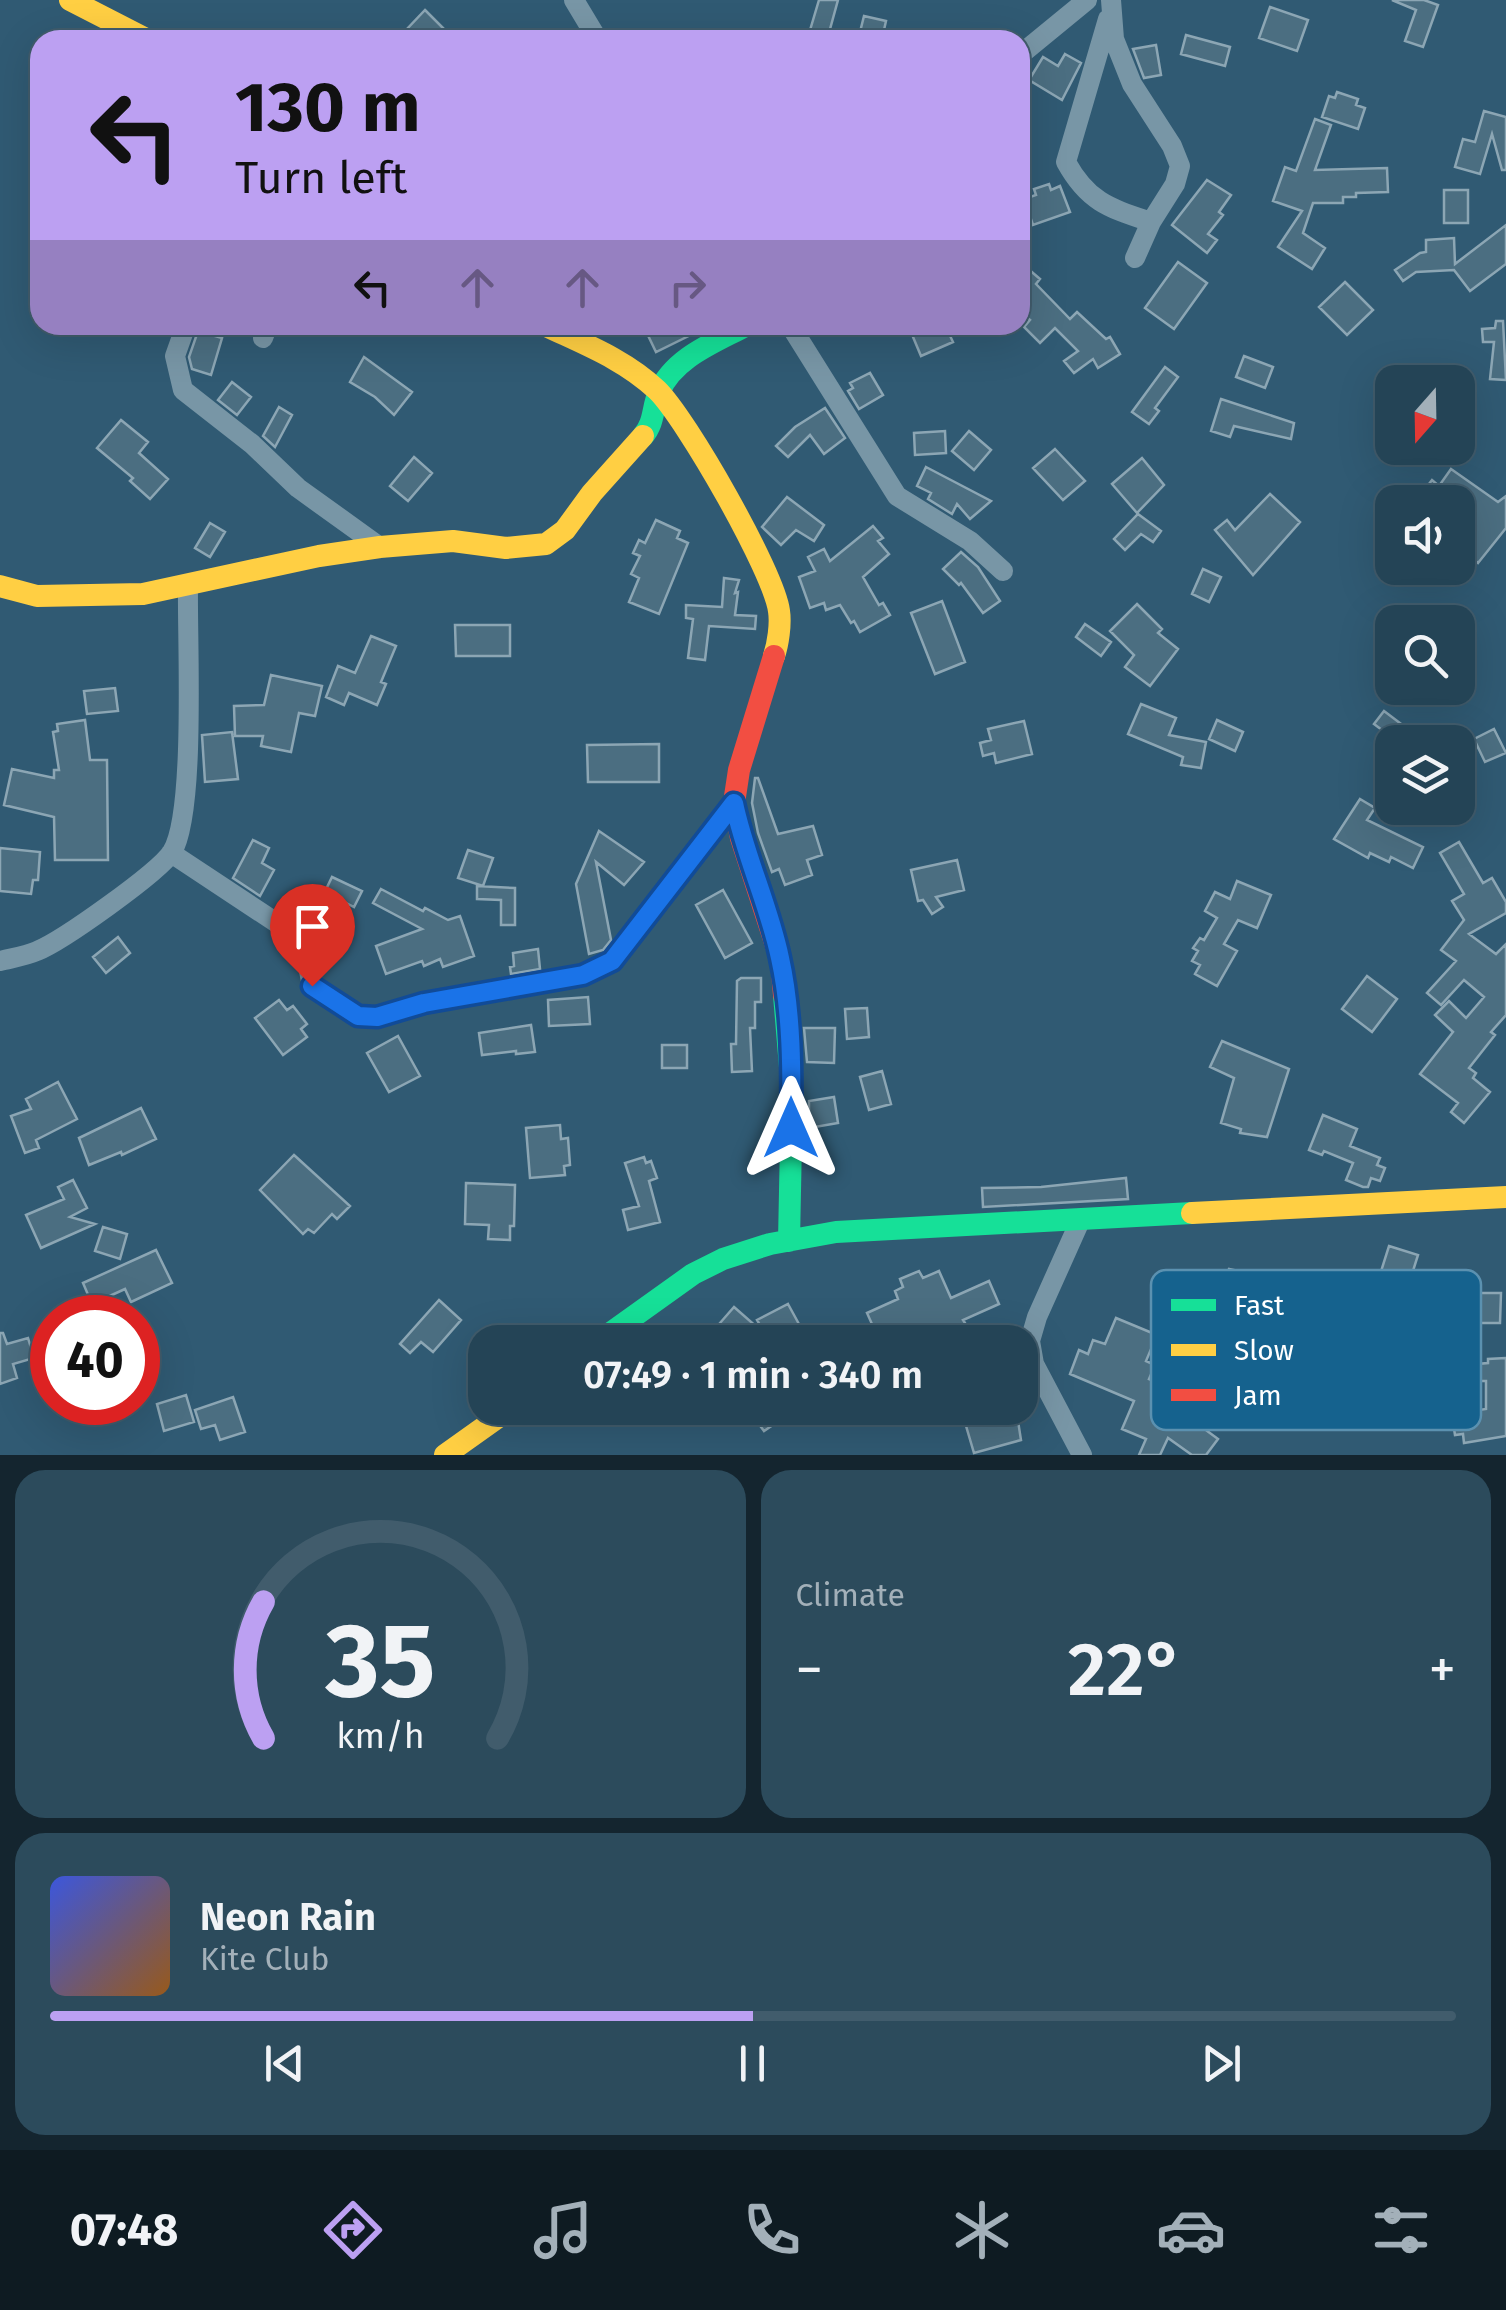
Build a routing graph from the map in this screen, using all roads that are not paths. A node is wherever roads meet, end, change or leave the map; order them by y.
1 (70, 0) edge
2 (574, 0) edge
3 (1087, 0) edge
4 (1111, 4) edge
5 (128, 30) edge
6 (592, 30) edge
7 (1030, 47) edge
8 (1151, 222) junction
9 (1135, 258) dead end
10 (182, 335) edge
11 (565, 335) edge
12 (728, 335) edge
13 (796, 335) edge
14 (659, 392) junction
15 (380, 548) junction
16 (1003, 571) dead end
17 (0, 586) edge
18 (188, 587) junction
19 (734, 803) junction
20 (172, 853) junction
21 (0, 961) edge
22 (1506, 1197) edge
23 (1080, 1221) junction
24 (788, 1241) junction
25 (621, 1325) edge
26 (487, 1425) edge
27 (446, 1455) edge
28 (1082, 1455) edge

1 - 5 street
2 - 6 street
3 - 7 street
4 - 8 street
4 - 8 street
8 - 9 street
10 - 15 street
11 - 14 street
12 - 14 street
13 - 16 street
14 - 15 street
14 - 19 street
15 - 18 street
17 - 18 street
18 - 20 street
19 - 20 street
19 - 24 street
20 - 21 street
22 - 23 street
23 - 24 street
23 - 28 street
24 - 25 street
26 - 27 street

